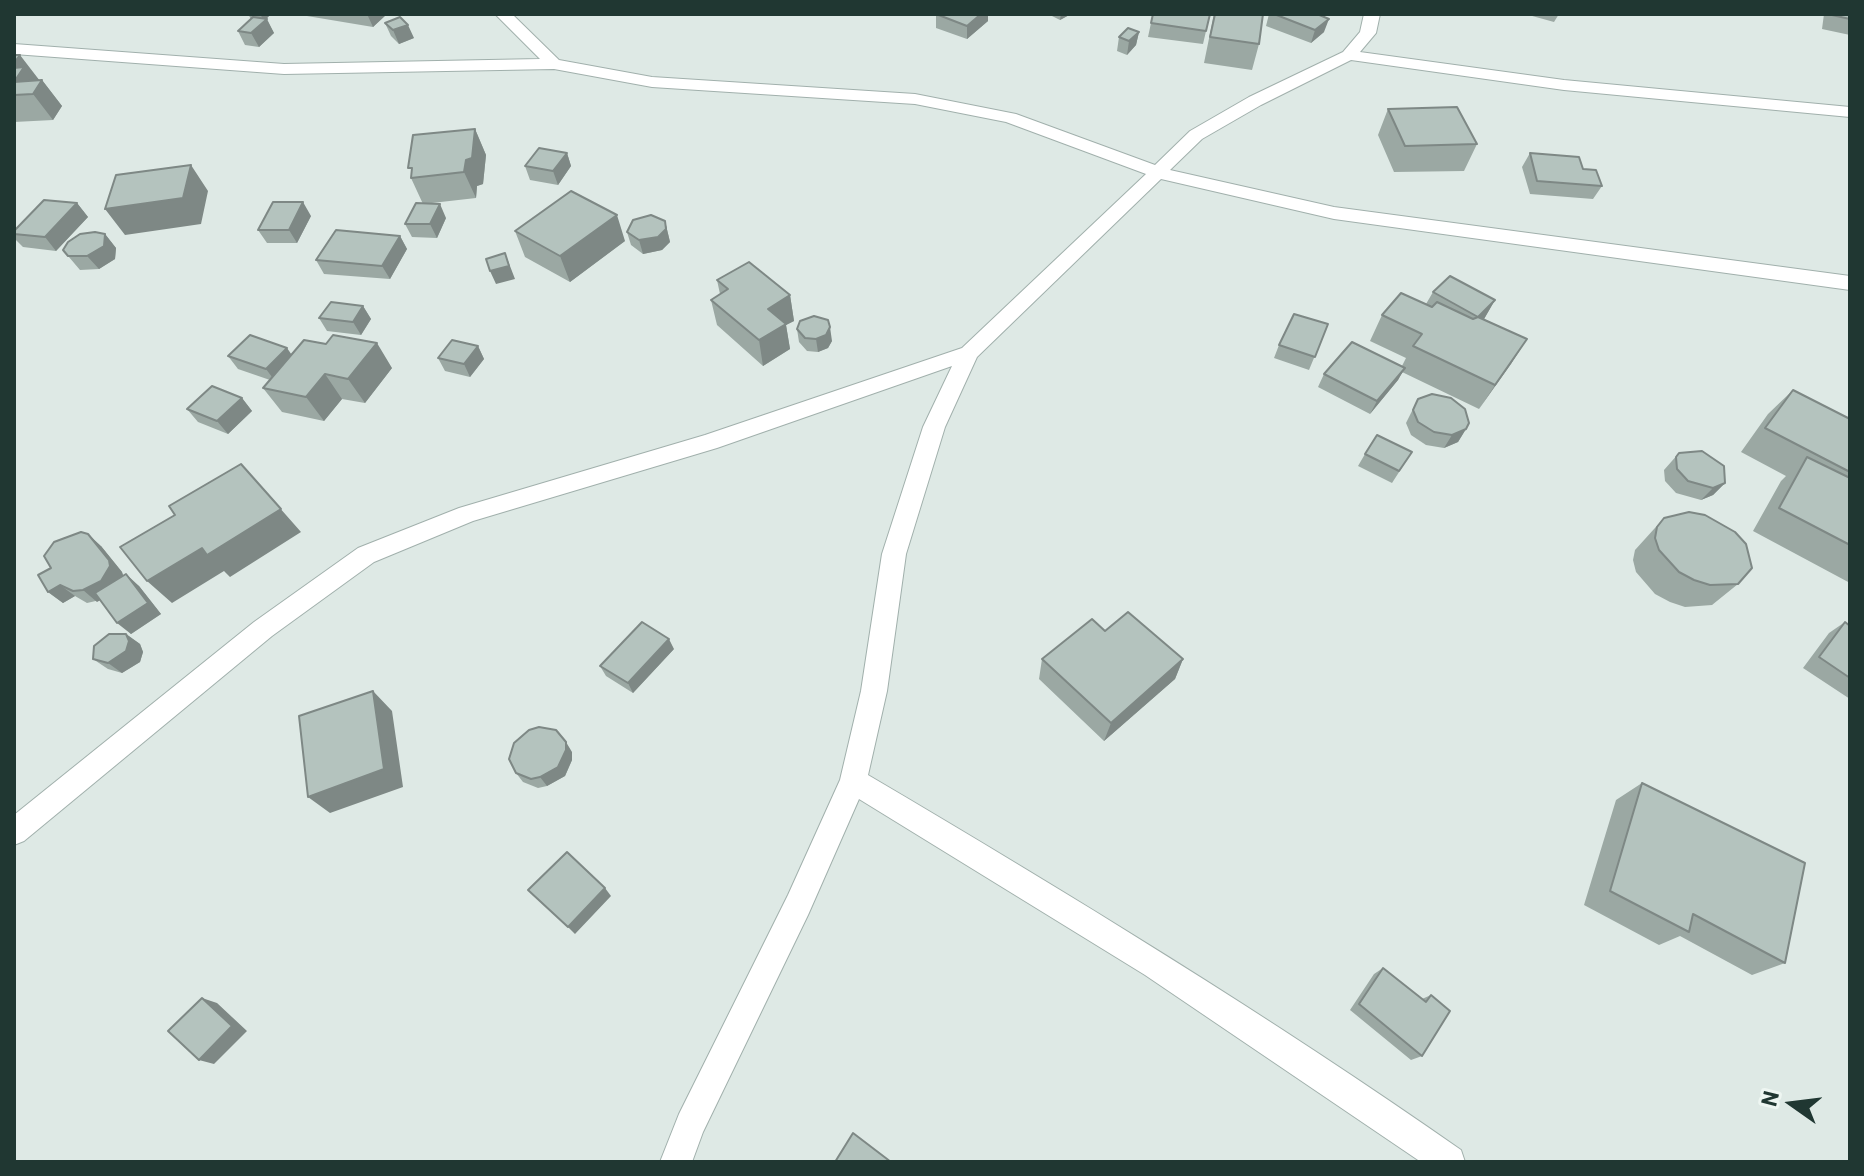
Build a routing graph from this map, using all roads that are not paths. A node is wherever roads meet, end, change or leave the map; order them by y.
1 (1372, 14) edge
2 (514, 19) edge
3 (14, 49) edge
4 (1349, 55) junction
5 (554, 64) junction
6 (1850, 112) edge
7 (1159, 173) junction
8 (1850, 283) edge
9 (969, 353) junction
10 (853, 781) junction
11 (14, 832) edge
12 (676, 1162) edge
13 (1449, 1162) edge

1 - 4 street
2 - 5 street
3 - 5 street
4 - 6 street
4 - 7 street
5 - 7 street
7 - 8 street
7 - 9 street
9 - 10 street
9 - 11 street
10 - 12 street
10 - 13 street

